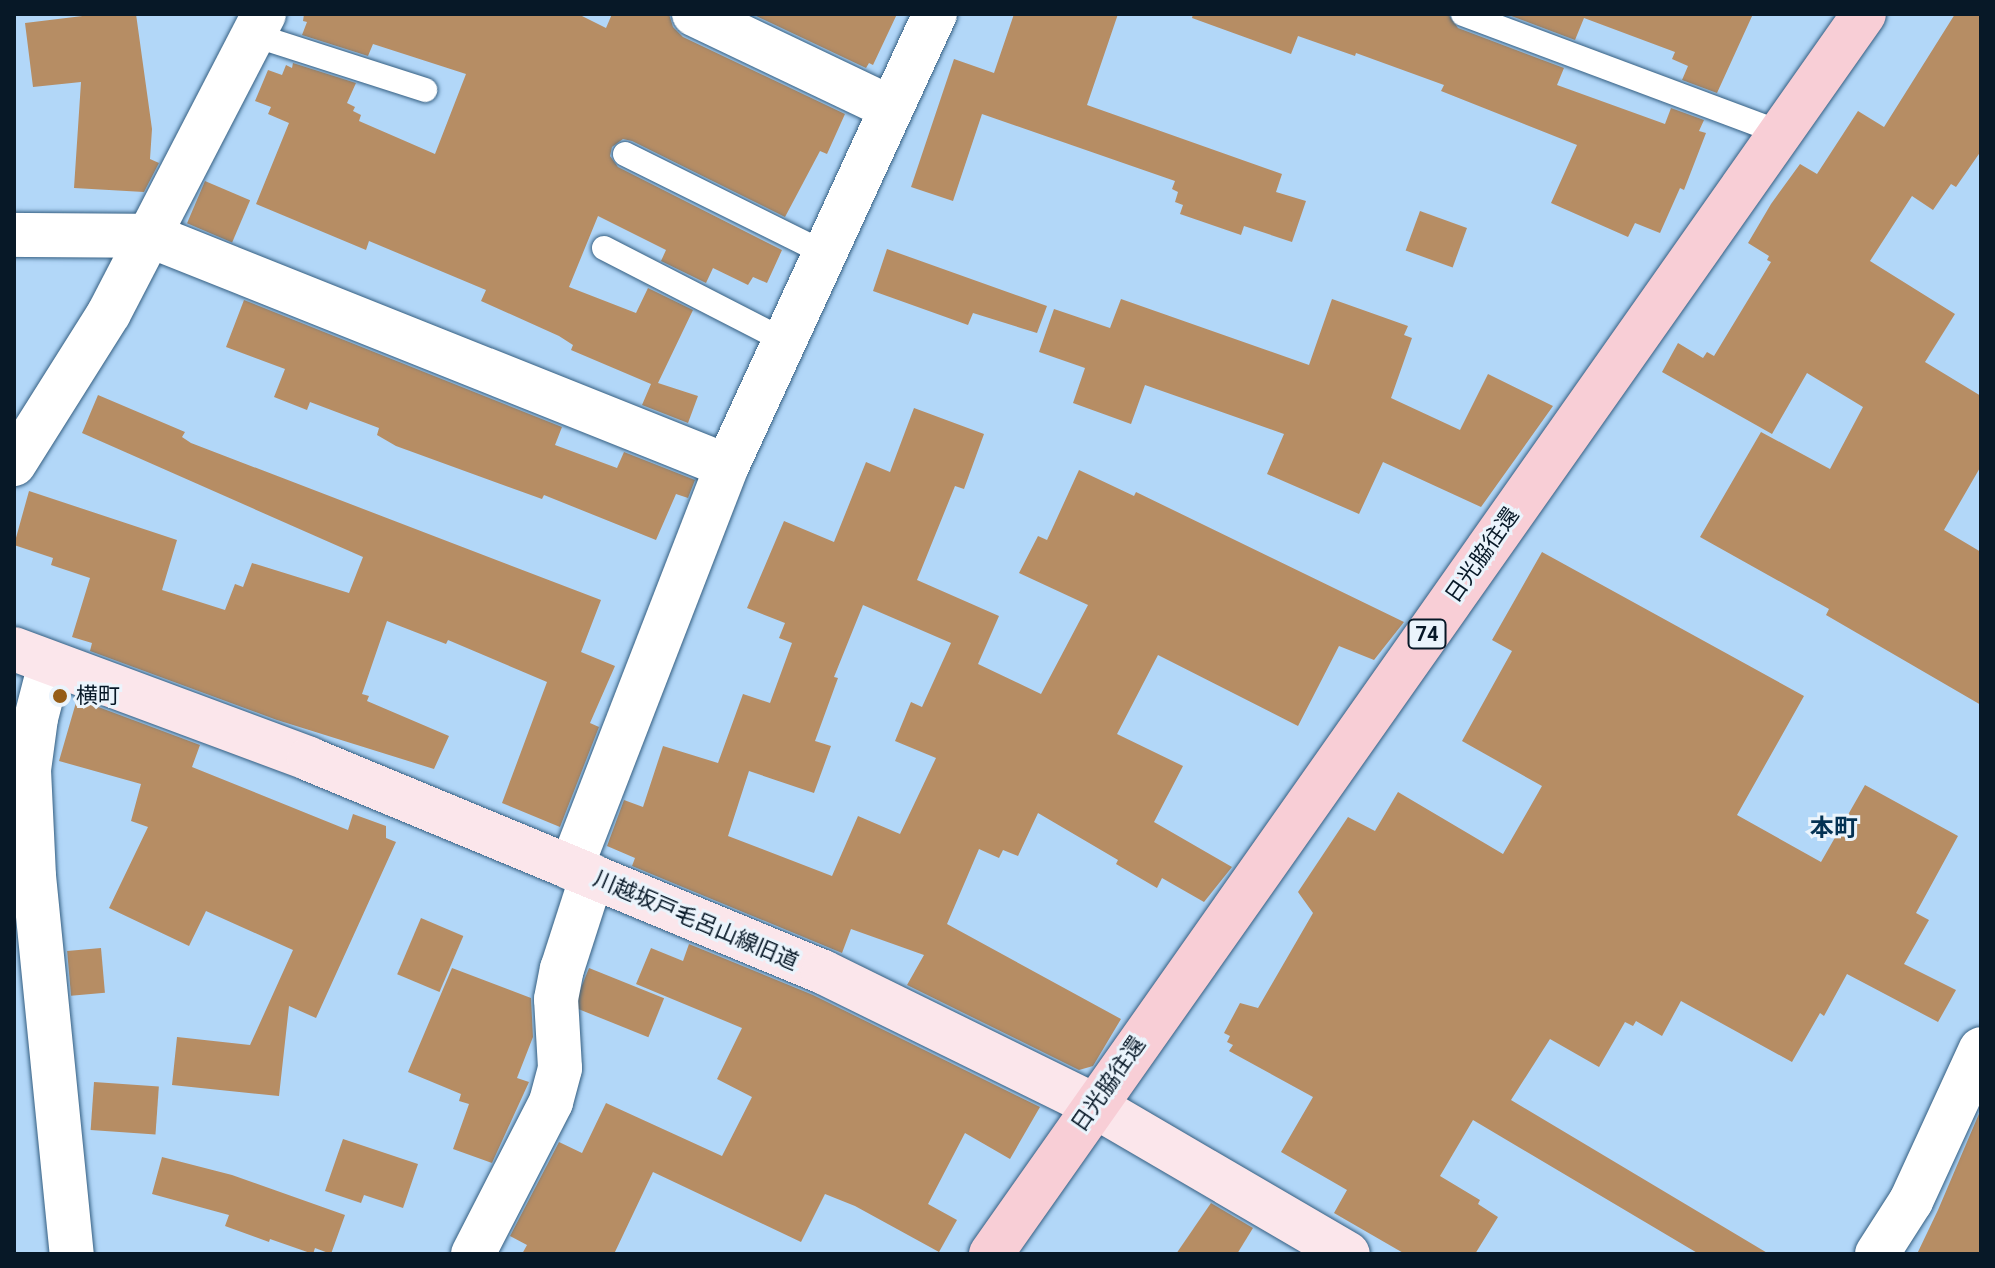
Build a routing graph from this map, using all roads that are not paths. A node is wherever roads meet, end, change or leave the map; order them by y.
1 (694, 14) edge
2 (935, 14) edge
3 (1463, 14) edge
4 (1864, 14) edge
5 (257, 24) edge
6 (425, 90) dead end
7 (891, 108) junction
8 (1781, 133) junction
9 (625, 154) dead end
10 (14, 235) edge
11 (151, 236) junction
12 (604, 248) dead end
13 (824, 253) junction
14 (785, 341) junction
15 (14, 464) edge
16 (727, 466) junction
17 (32, 657) edge
18 (581, 872) junction
19 (24, 877) edge
20 (1981, 1049) edge
21 (1093, 1105) junction
22 (72, 1254) edge
23 (473, 1254) edge
24 (991, 1254) edge
25 (1348, 1254) edge
26 (1877, 1254) edge

1 - 7 street
2 - 7 street
3 - 8 lane
4 - 8 main road, 日光脇往還 / 74
5 - 6 lane
5 - 11 street
7 - 13 street
8 - 21 main road, 日光脇往還 / 74
9 - 13 lane
10 - 11 street
11 - 15 street
11 - 16 street
12 - 14 lane
13 - 14 street
14 - 16 street
16 - 18 street
17 - 18 street, 川越坂戸毛呂山線旧道
17 - 19 street
18 - 21 street, 川越坂戸毛呂山線旧道
18 - 23 street
19 - 22 street
20 - 26 street
21 - 24 main road, 日光脇往還 / 74
21 - 25 street, 川越坂戸毛呂山線旧道

